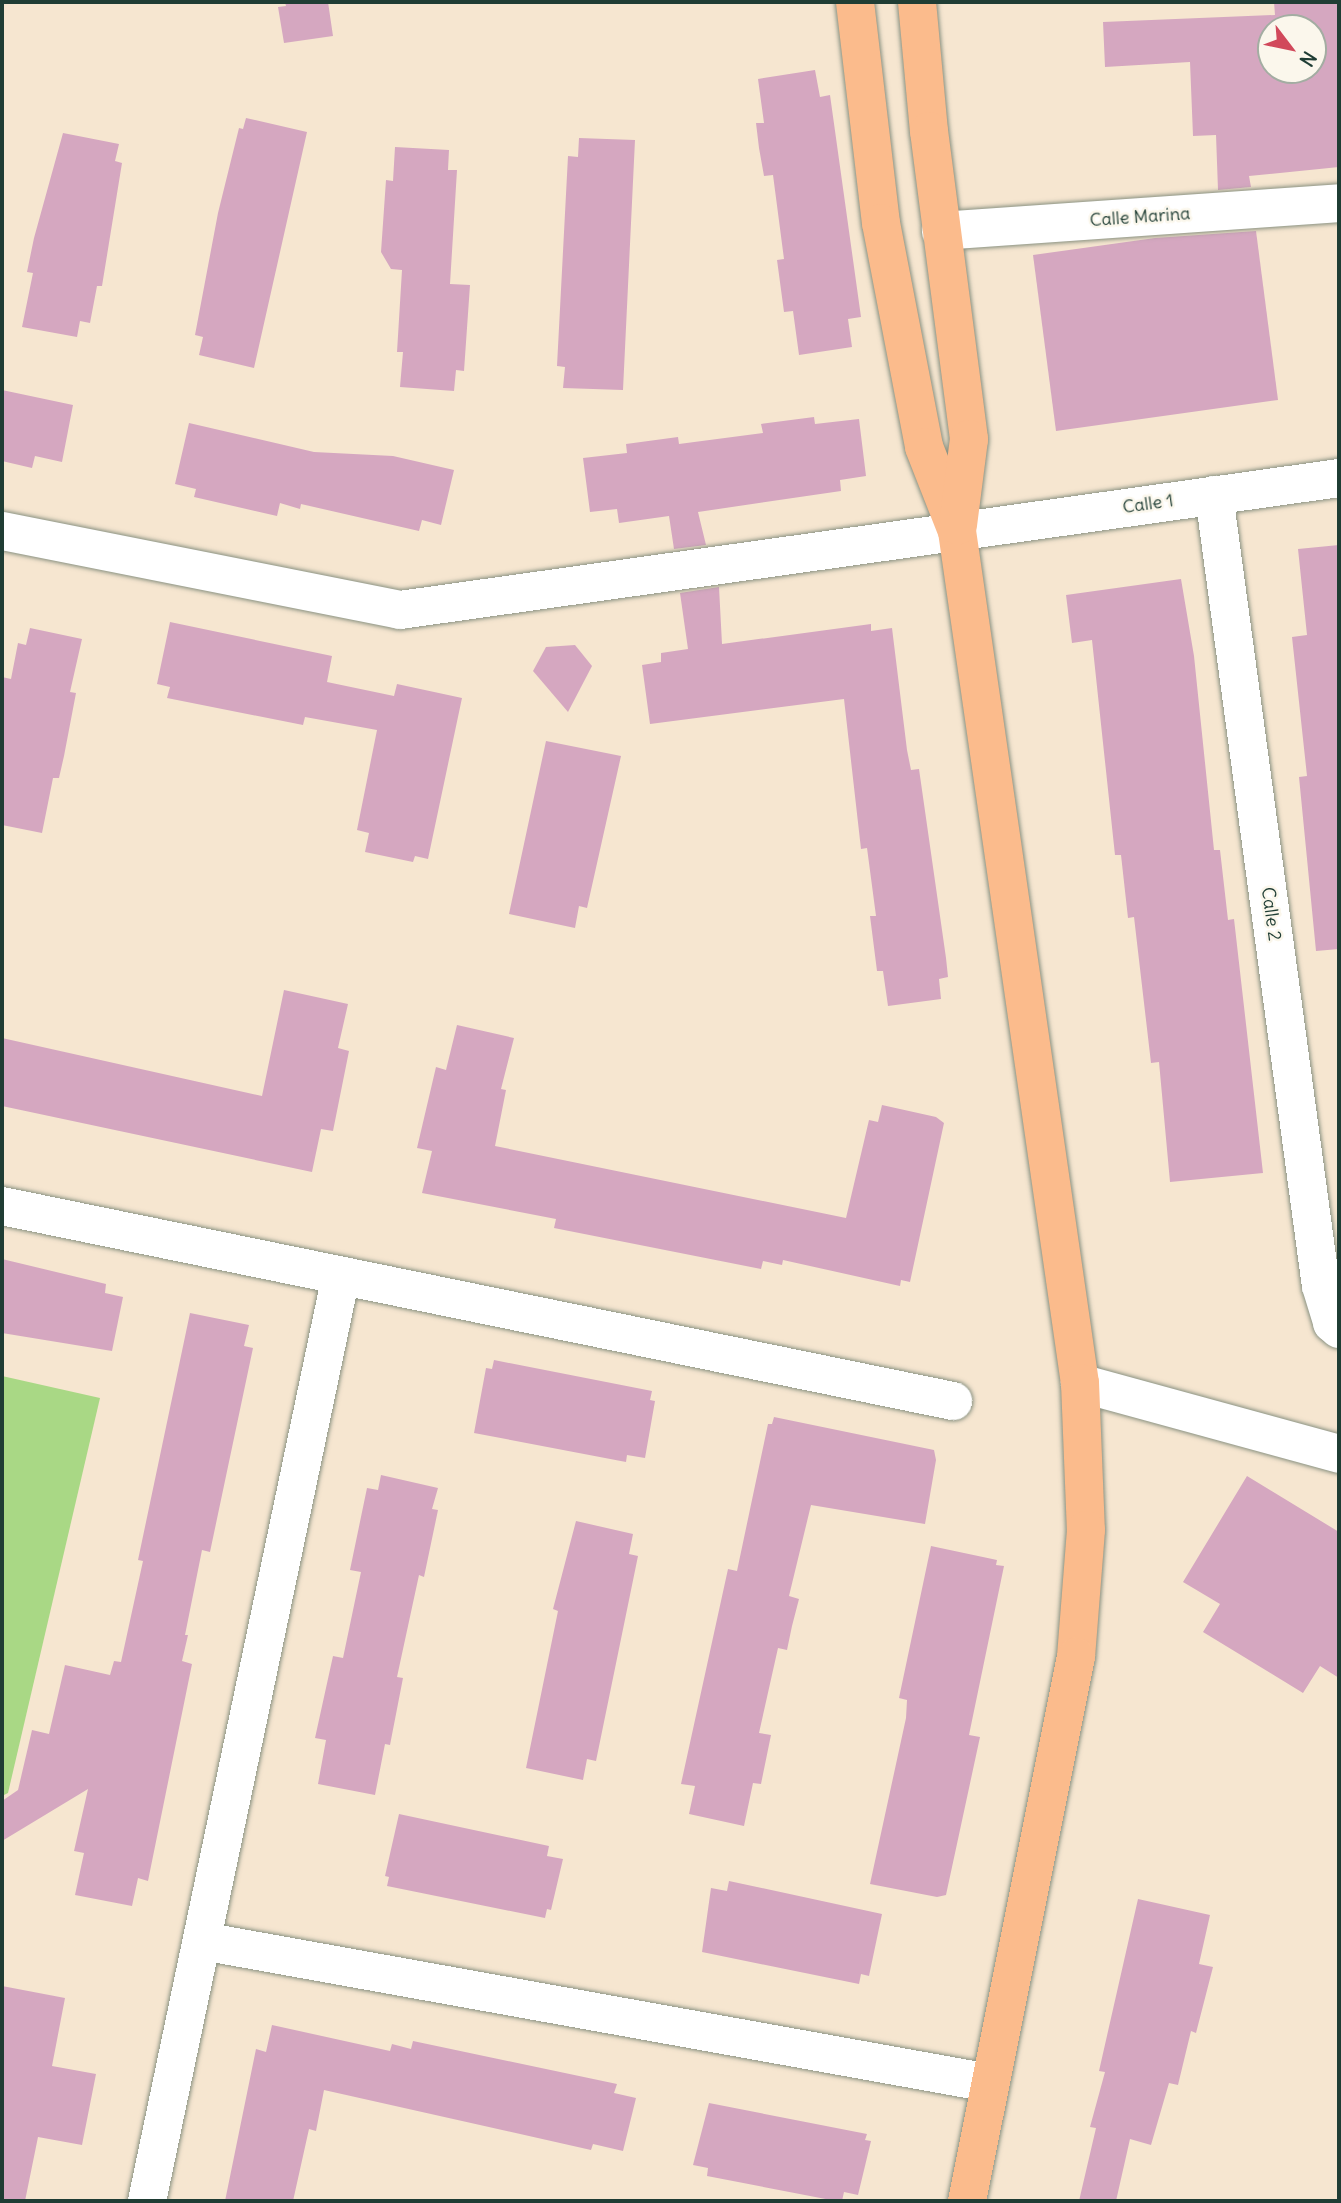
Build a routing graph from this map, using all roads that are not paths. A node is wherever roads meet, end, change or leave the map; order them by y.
1 (855, 2) edge
2 (918, 2) edge
3 (1339, 203) edge
4 (941, 231) junction
5 (1339, 478) edge
6 (1214, 495) junction
7 (2, 531) edge
8 (957, 531) junction
9 (2, 1206) edge
10 (341, 1276) junction
11 (1339, 1329) edge
12 (1080, 1383) junction
13 (953, 1401) dead end
14 (1339, 1454) edge
15 (202, 1941) junction
16 (990, 2083) junction
17 (147, 2201) edge
18 (967, 2201) edge

1 - 8 main road
2 - 4 main road
3 - 4 street, Calle Marina
4 - 8 main road
5 - 6 street, Calle 1
6 - 8 street, Calle 1
6 - 11 street, Calle 2
7 - 8 street, Calle 1
8 - 12 main road
9 - 10 street
10 - 13 street
10 - 15 street
12 - 14 street
12 - 16 main road
15 - 16 street
15 - 17 street
16 - 18 main road

